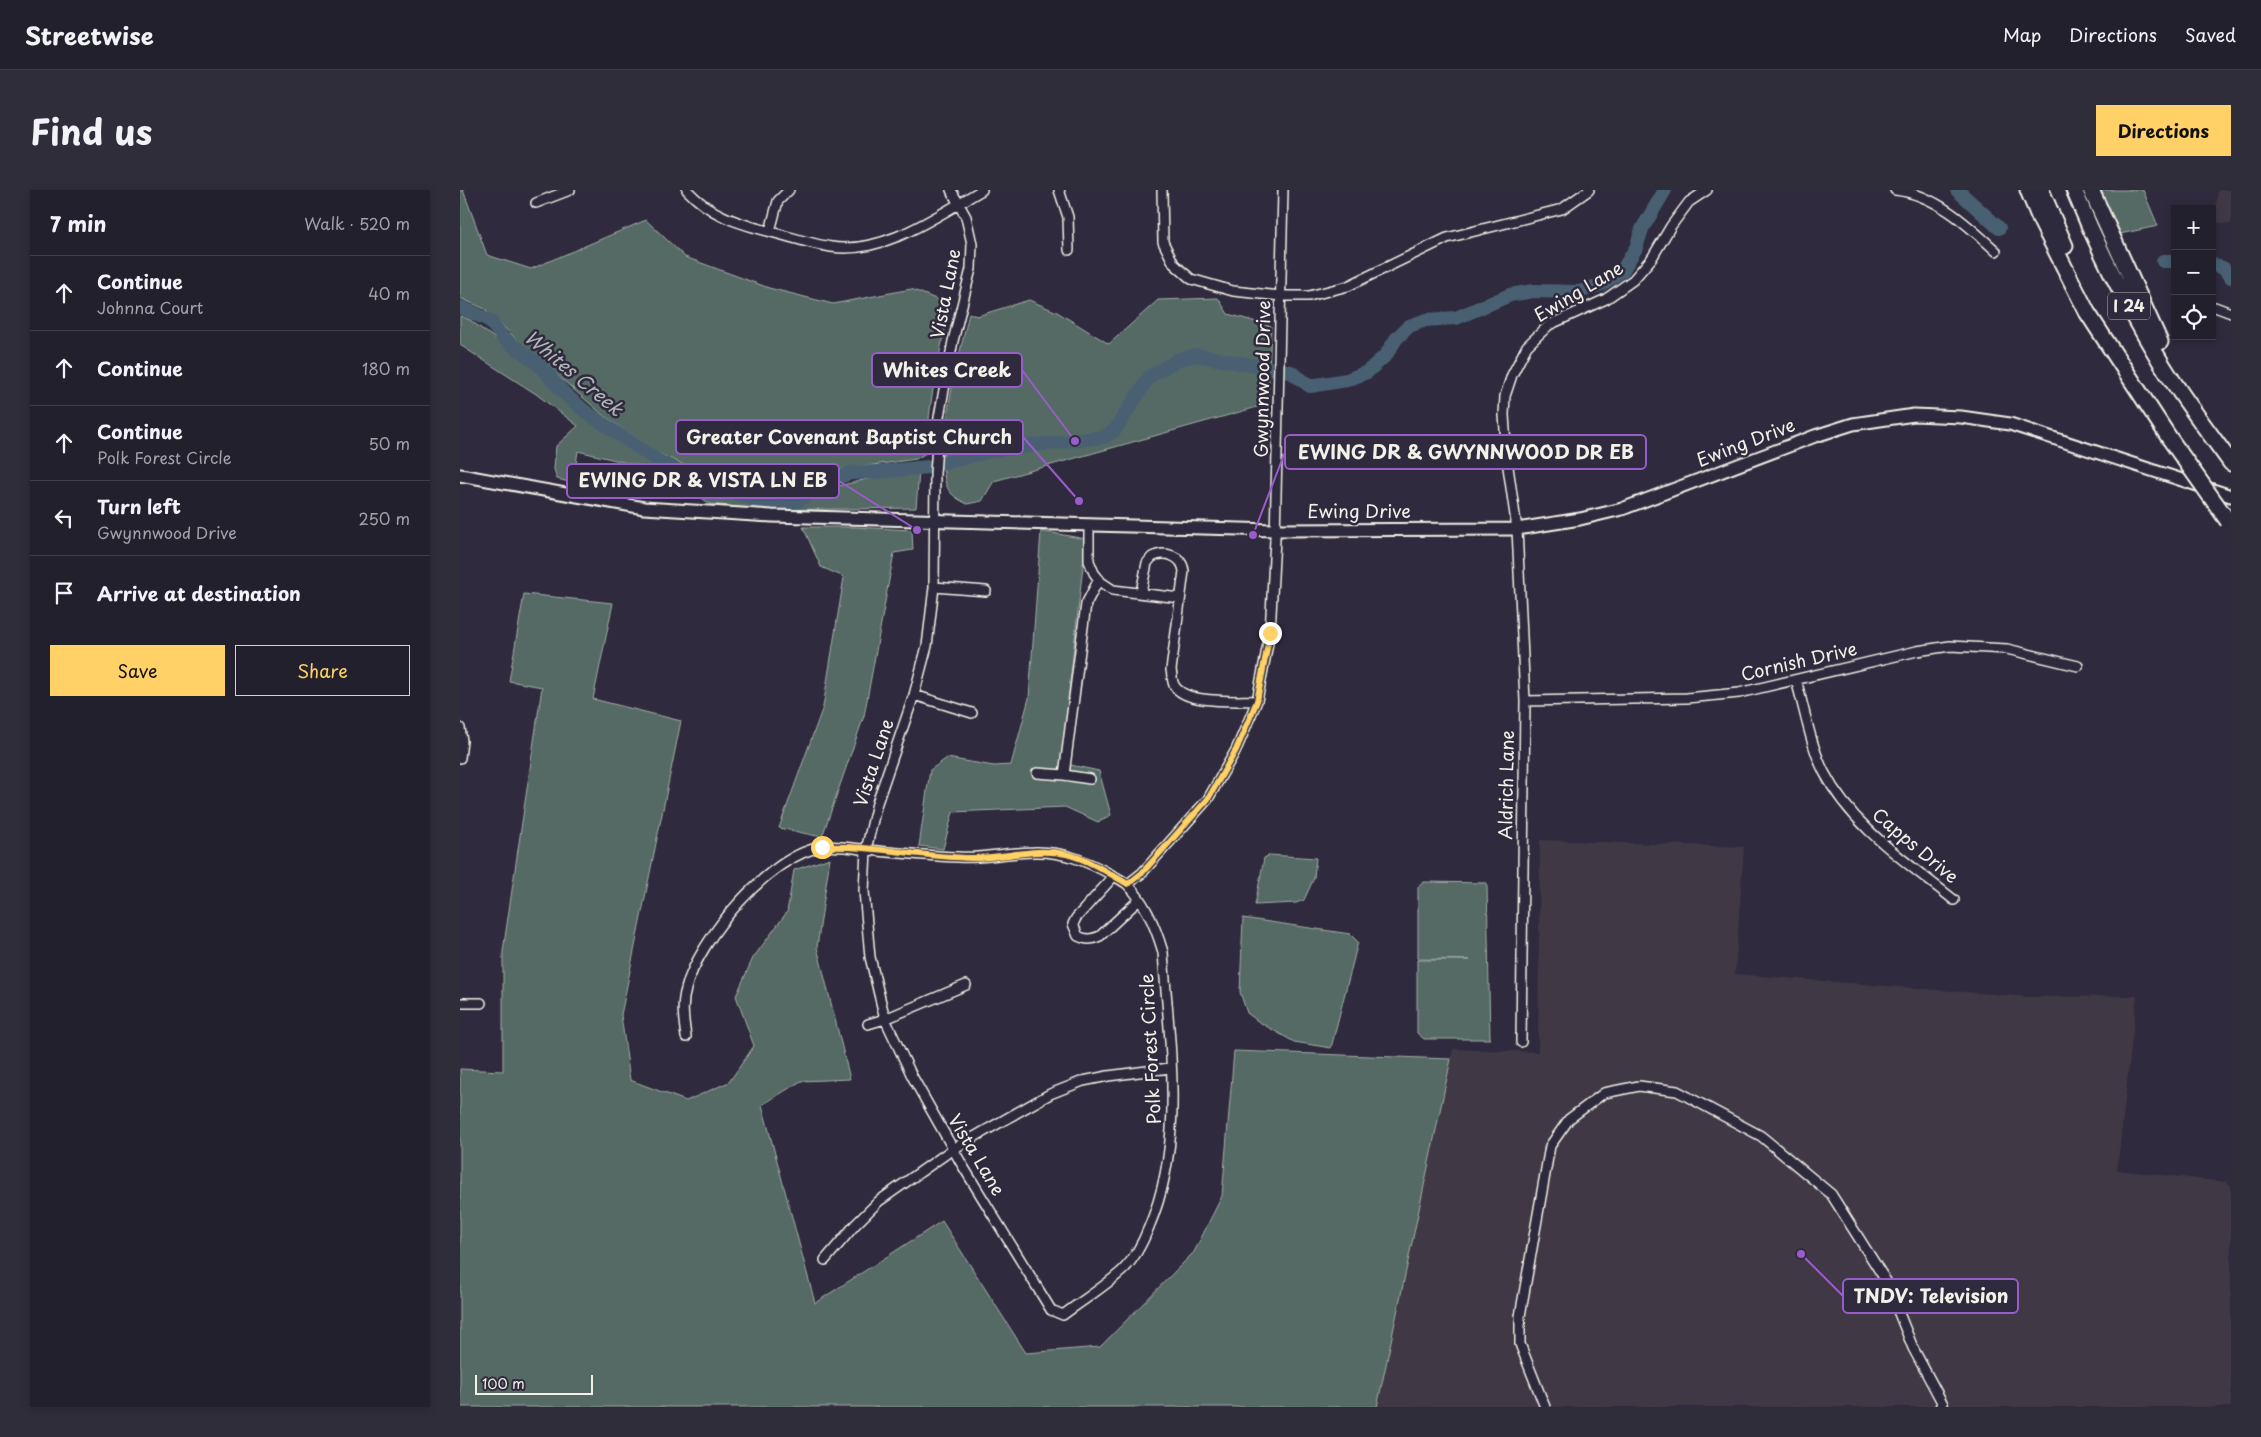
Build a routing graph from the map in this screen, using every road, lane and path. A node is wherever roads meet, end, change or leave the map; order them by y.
1 (570, 190) edge
2 (687, 190) edge
3 (788, 190) edge
4 (951, 190) edge
5 (982, 190) edge
6 (1059, 190) edge
7 (1162, 190) edge
8 (1283, 190) edge
9 (1588, 190) edge
10 (1707, 190) edge
11 (1895, 190) edge
12 (2028, 190) edge
13 (2041, 190) edge
14 (2074, 190) edge
15 (2091, 190) edge
16 (536, 203) dead end
17 (958, 203) junction
18 (770, 231) junction
19 (1070, 250) dead end
20 (1996, 251) dead end
21 (1281, 296) junction
22 (2216, 307) edge
23 (2231, 313) edge
24 (2131, 376) junction
25 (2196, 415) junction
26 (2231, 463) edge
27 (460, 475) edge
28 (2231, 496) edge
29 (935, 519) junction
30 (2230, 523) edge
31 (1089, 525) junction
32 (1517, 529) junction
33 (1275, 530) junction
34 (1099, 579) junction
35 (934, 587) junction
36 (986, 590) dead end
37 (1141, 592) junction
38 (1180, 598) junction
39 (2078, 666) dead end
40 (1796, 680) junction
41 (914, 696) junction
42 (1525, 700) junction
43 (1257, 701) junction
44 (972, 713) dead end
45 (460, 728) edge
46 (460, 758) edge
47 (1037, 773) dead end
48 (1064, 775) junction
49 (1090, 779) dead end
50 (866, 850) junction
51 (1114, 876) junction
52 (1128, 884) junction
53 (1139, 900) junction
54 (1954, 900) dead end
55 (966, 985) dead end
56 (460, 1002) edge
57 (481, 1003) dead end
58 (885, 1019) junction
59 (868, 1024) dead end
60 (686, 1038) dead end
61 (1521, 1042) dead end
62 (1170, 1068) junction
63 (954, 1149) junction
64 (825, 1260) dead end
65 (1051, 1310) joint
66 (1944, 1406) edge
67 (1545, 1407) edge

1 - 16 street
2 - 18 street
3 - 18 street
4 - 17 street, Vista Lane
5 - 17 street
6 - 19 street
7 - 21 street
8 - 21 street, Gwynnwood Drive
9 - 21 street
10 - 32 street, Ewing Lane
11 - 20 street
12 - 24 highway
13 - 24 highway, I 24
14 - 25 highway, I 24
15 - 25 highway
17 - 18 street
17 - 29 street, Vista Lane
21 - 33 street, Gwynnwood Drive
22 - 23 street
24 - 30 highway, I 24, bridge
25 - 26 highway, I 24
27 - 29 street, Ewing Drive
28 - 32 street, Ewing Drive
29 - 31 street, Ewing Drive
29 - 35 street, Vista Lane
31 - 33 street, Ewing Drive
31 - 34 street
32 - 33 street, Ewing Drive
32 - 42 street, Aldrich Lane
33 - 43 street, Gwynnwood Drive
34 - 37 street
34 - 48 street
35 - 36 street
35 - 41 street, Vista Lane
37 - 38 street
37 - 38 street
38 - 43 street
39 - 40 street, Cornish Drive
40 - 42 street, Cornish Drive
40 - 54 street, Capps Drive
41 - 44 street
41 - 50 street, Vista Lane
42 - 61 street, Aldrich Lane
43 - 52 street, Gwynnwood Drive
45 - 46 street
47 - 48 street
48 - 49 street
50 - 51 street, Polk Forest Circle
50 - 58 street, Vista Lane
50 - 60 street, Polk Forest Circle
51 - 52 street, Polk Forest Circle
51 - 53 street
52 - 53 street, Polk Forest Circle
53 - 62 street, Polk Forest Circle
55 - 58 street
56 - 57 street
58 - 59 street
58 - 63 street, Vista Lane
62 - 63 street
62 - 65 street, Polk Forest Circle
63 - 64 street
63 - 65 street, Vista Lane
66 - 67 street

